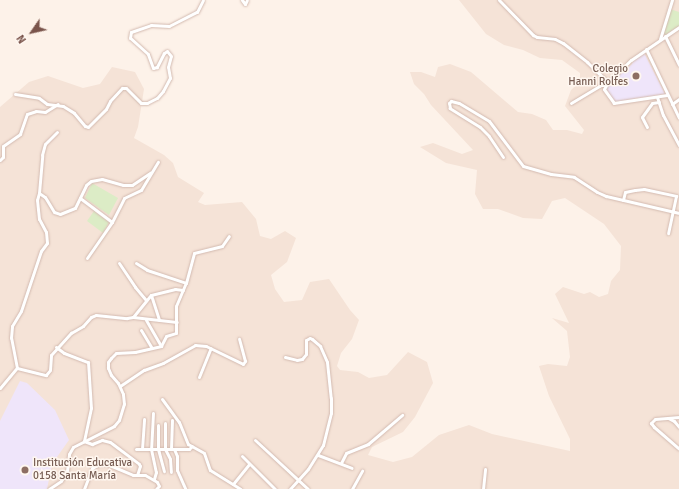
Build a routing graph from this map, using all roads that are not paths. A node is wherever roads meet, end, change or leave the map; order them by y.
1 (203, 0) edge
2 (242, 0) edge
3 (247, 0) edge
4 (499, 0) edge
5 (672, 0) edge
6 (679, 27) edge
7 (665, 36) junction
8 (660, 39) junction
9 (646, 49) junction
10 (679, 65) edge
11 (608, 82) junction
12 (606, 85) junction
13 (14, 94) dead end
14 (667, 94) junction
15 (657, 97) junction
16 (679, 99) edge
17 (659, 102) junction
18 (571, 103) dead end
19 (58, 104) junction
20 (672, 104) junction
21 (679, 118) edge
22 (647, 127) dead end
23 (58, 132) dead end
24 (679, 145) edge
25 (503, 157) dead end
26 (0, 160) edge
27 (158, 162) dead end
28 (150, 173) junction
29 (39, 193) junction
30 (80, 198) junction
31 (623, 200) junction
32 (674, 212) junction
33 (679, 213) edge
34 (112, 222) junction
35 (668, 233) dead end
36 (229, 236) dead end
37 (87, 258) dead end
38 (119, 263) dead end
39 (136, 263) dead end
40 (186, 283) junction
41 (183, 290) junction
42 (151, 295) junction
43 (146, 300) junction
44 (133, 317) junction
45 (146, 319) junction
46 (159, 320) junction
47 (177, 322) junction
48 (141, 330) dead end
49 (239, 340) dead end
50 (161, 346) junction
51 (56, 347) junction
52 (152, 348) junction
53 (211, 348) junction
54 (285, 357) dead end
55 (17, 368) junction
56 (199, 377) dead end
57 (120, 386) junction
58 (0, 388) edge
59 (162, 399) dead end
60 (153, 413) dead end
61 (402, 416) dead end
62 (679, 417) edge
63 (667, 418) junction
64 (144, 419) dead end
65 (172, 420) dead end
66 (165, 423) dead end
67 (158, 425) dead end
68 (679, 427) edge
69 (255, 440) dead end
70 (84, 441) junction
71 (192, 446) junction
72 (136, 449) dead end
73 (142, 449) junction
74 (151, 449) junction
75 (158, 449) junction
76 (165, 449) junction
77 (173, 449) junction
78 (679, 449) edge
79 (318, 455) junction
80 (242, 456) dead end
81 (341, 463) junction
82 (249, 464) junction
83 (352, 468) dead end
84 (486, 469) dead end
85 (164, 471) dead end
86 (362, 471) dead end
87 (171, 472) dead end
88 (137, 475) junction
89 (154, 479) junction
90 (298, 480) junction
91 (233, 484) junction
92 (159, 486) junction
93 (84, 487) edge
94 (185, 488) dead end
95 (49, 489) edge
96 (89, 489) edge
97 (156, 489) edge
98 (162, 489) edge
99 (240, 489) edge
100 (275, 489) edge
101 (290, 489) edge
102 (308, 489) edge
103 (352, 489) edge
104 (483, 489) edge

1 - 19 street
2 - 3 street
4 - 11 street
5 - 8 street
6 - 7 street
7 - 8 street
7 - 10 street
8 - 9 street
9 - 11 street
9 - 14 street
11 - 12 street
12 - 15 street
12 - 18 street
13 - 19 street
14 - 15 street
14 - 20 street
15 - 17 street
16 - 20 street
17 - 22 street
17 - 24 street
19 - 26 street
20 - 21 street
23 - 29 street
25 - 31 street
27 - 28 street
28 - 30 street
28 - 34 street
29 - 30 street
29 - 55 street
30 - 34 street
31 - 32 street
31 - 32 street
32 - 33 street
32 - 35 street
34 - 37 street
36 - 40 street
38 - 43 street
39 - 40 street
40 - 41 street
41 - 42 street
41 - 47 street
42 - 43 street
42 - 46 street
43 - 44 street
44 - 45 street
44 - 51 street
45 - 46 street
45 - 50 street
46 - 47 street
47 - 50 street
48 - 52 street
49 - 53 street
50 - 52 street
51 - 55 street
51 - 70 street
52 - 57 street
53 - 56 street
53 - 57 street
54 - 79 street
55 - 58 street
57 - 70 street
59 - 71 street
60 - 74 street
61 - 81 street
62 - 63 street
63 - 68 street
63 - 78 street
64 - 73 street
65 - 77 street
66 - 76 street
67 - 75 street
69 - 90 street
70 - 88 street
70 - 95 street
71 - 77 street
71 - 91 street
72 - 73 street
73 - 74 street
74 - 75 street
74 - 89 street
75 - 76 street
75 - 85 street
76 - 77 street
76 - 87 street
77 - 94 street
79 - 81 street
79 - 90 street
80 - 82 street
81 - 83 street
82 - 91 street
82 - 100 street
84 - 104 street
86 - 103 street
88 - 89 street
88 - 93 street
89 - 92 street
90 - 101 street
90 - 102 street
91 - 99 street
92 - 97 street
92 - 98 street
93 - 96 street

